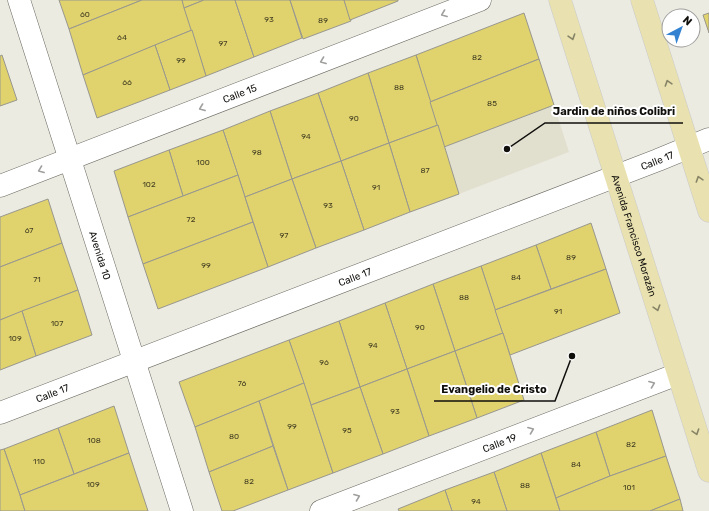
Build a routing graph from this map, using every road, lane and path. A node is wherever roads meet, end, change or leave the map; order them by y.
1 (19, 0) edge
2 (480, 0) edge
3 (560, 0) edge
4 (642, 0) edge
5 (709, 139) edge
6 (689, 147) junction
7 (70, 159) junction
8 (616, 176) junction
9 (0, 186) edge
10 (709, 211) edge
11 (134, 361) junction
12 (678, 374) junction
13 (0, 413) edge
14 (709, 471) edge
15 (182, 511) edge
16 (320, 511) edge

1 - 7 street, Avenida 10
2 -> 7 street, Calle 15
3 -> 8 main road, Avenida Francisco Morazán
6 -> 4 main road
5 - 6 street, Calle 17
6 - 8 street, Calle 17
10 -> 6 main road
7 -> 9 street, Calle 15
7 - 11 street, Avenida 10
8 - 11 street, Calle 17
8 -> 12 main road, Avenida Francisco Morazán
11 - 13 street, Calle 17
11 - 15 street, Avenida 10
12 -> 14 main road, Avenida Francisco Morazán
16 -> 12 street, Calle 19

